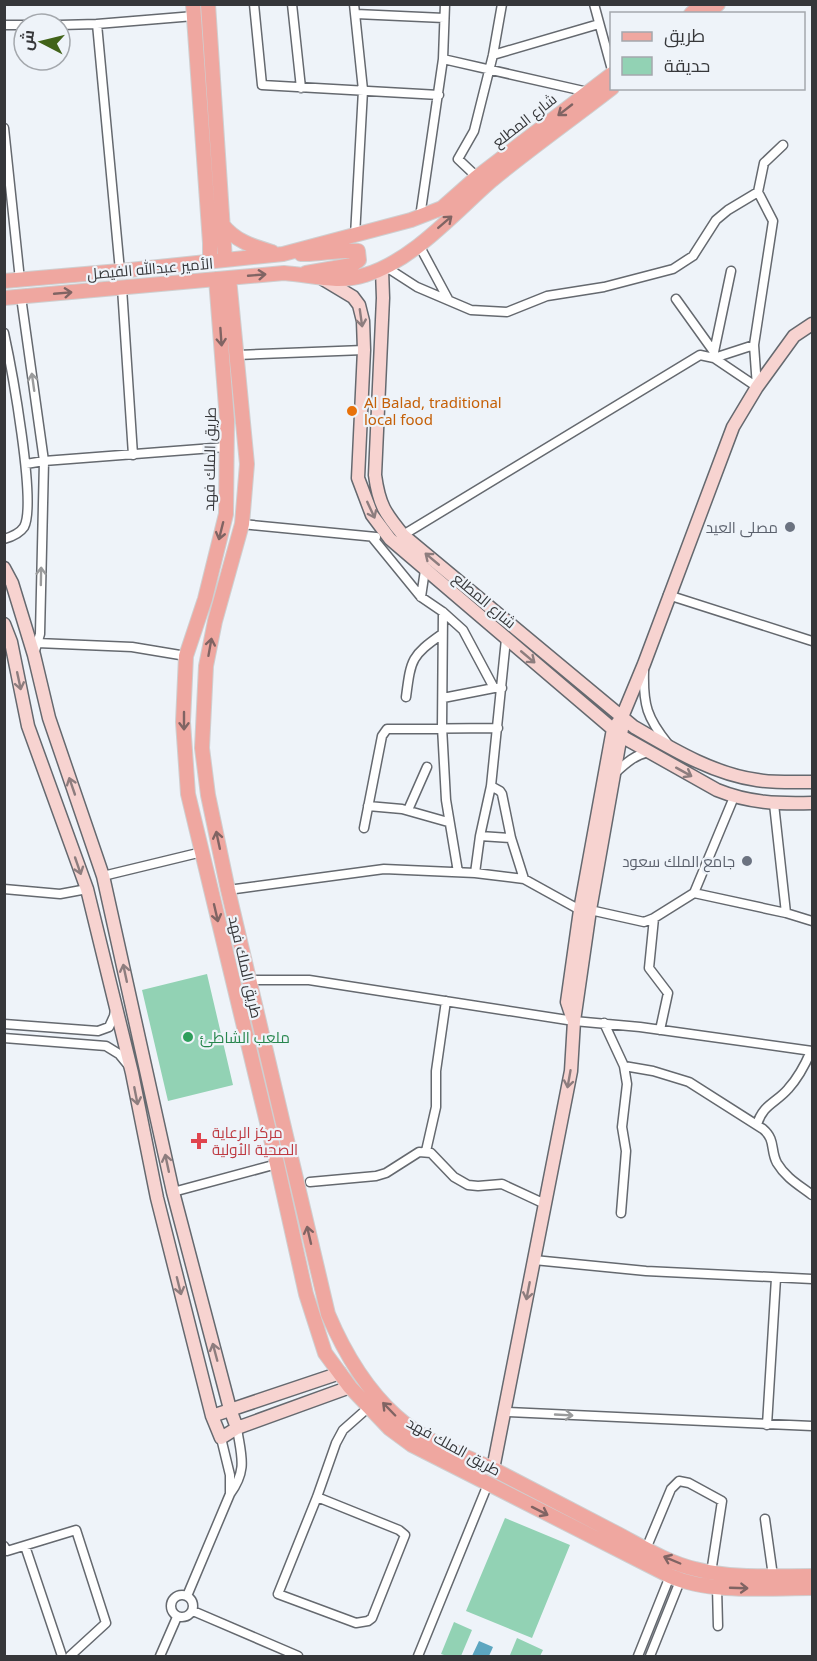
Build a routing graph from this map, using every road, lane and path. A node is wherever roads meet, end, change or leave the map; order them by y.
1 (208, 4) edge
2 (254, 4) edge
3 (292, 4) edge
4 (445, 4) edge
5 (502, 4) edge
6 (594, 4) edge
7 (355, 9) edge
8 (194, 10) edge
9 (444, 18) junction
10 (97, 24) junction
11 (599, 24) junction
12 (72, 25) edge
13 (493, 55) junction
14 (443, 59) junction
15 (610, 65) edge
16 (489, 69) junction
17 (610, 74) edge
18 (302, 88) junction
19 (363, 90) junction
20 (610, 90) edge
21 (588, 92) junction
22 (439, 95) junction
23 (4, 128) edge
24 (783, 145) dead end
25 (477, 177) junction
26 (758, 192) junction
27 (420, 217) junction
28 (222, 223) junction
29 (355, 236) junction
30 (217, 244) junction
31 (419, 245) junction
32 (286, 253) junction
33 (225, 260) junction
34 (210, 262) junction
35 (384, 268) junction
36 (731, 271) dead end
37 (120, 272) junction
38 (300, 274) junction
39 (222, 278) junction
40 (323, 279) junction
41 (10, 280) edge
42 (122, 288) junction
43 (9, 298) edge
44 (676, 298) dead end
45 (448, 299) junction
46 (226, 308) junction
47 (813, 324) edge
48 (4, 333) edge
49 (754, 345) junction
50 (364, 350) junction
51 (238, 355) junction
52 (714, 355) junction
53 (757, 387) junction
54 (226, 447) junction
55 (133, 455) junction
56 (44, 461) junction
57 (26, 464) junction
58 (242, 524) junction
59 (404, 536) junction
60 (372, 537) junction
61 (4, 539) edge
62 (390, 539) junction
63 (4, 568) edge
64 (425, 570) junction
65 (668, 595) junction
66 (421, 597) junction
67 (442, 612) junction
68 (4, 624) edge
69 (442, 634) junction
70 (506, 639) junction
71 (813, 641) edge
72 (35, 649) junction
73 (186, 656) junction
74 (644, 664) junction
75 (498, 688) junction
76 (405, 697) dead end
77 (443, 698) junction
78 (622, 717) junction
79 (442, 727) junction
80 (498, 728) junction
81 (617, 733) junction
82 (672, 749) junction
83 (649, 752) junction
84 (427, 767) dead end
85 (614, 774) junction
86 (772, 782) junction
87 (813, 782) edge
88 (491, 786) junction
89 (734, 797) junction
90 (813, 802) edge
91 (774, 804) junction
92 (368, 806) junction
93 (408, 810) junction
94 (448, 822) junction
95 (364, 828) dead end
96 (480, 836) junction
97 (512, 838) junction
98 (202, 852) junction
99 (458, 872) junction
100 (476, 873) junction
101 (104, 876) junction
102 (524, 879) junction
103 (87, 889) junction
104 (4, 890) edge
105 (228, 891) junction
106 (694, 893) junction
107 (585, 910) junction
108 (786, 913) junction
109 (654, 918) junction
110 (813, 921) edge
111 (248, 980) junction
112 (446, 1001) junction
113 (115, 1004) junction
114 (574, 1021) junction
115 (604, 1023) junction
116 (4, 1024) edge
117 (660, 1030) junction
118 (4, 1038) edge
119 (264, 1046) junction
120 (249, 1050) junction
121 (812, 1051) edge
122 (624, 1066) junction
123 (132, 1073) junction
124 (757, 1125) junction
125 (426, 1151) junction
126 (277, 1164) junction
127 (310, 1182) dead end
128 (173, 1192) junction
129 (813, 1195) edge
130 (545, 1204) junction
131 (621, 1213) dead end
132 (534, 1260) junction
133 (776, 1278) junction
134 (813, 1279) edge
135 (340, 1372) junction
136 (350, 1387) junction
137 (369, 1407) junction
138 (230, 1409) junction
139 (506, 1412) junction
140 (212, 1416) junction
141 (767, 1425) junction
142 (813, 1426) edge
143 (237, 1428) junction
144 (221, 1438) junction
145 (493, 1469) junction
146 (488, 1484) junction
147 (230, 1494) junction
148 (317, 1497) junction
149 (765, 1519) dead end
150 (4, 1546) edge
151 (25, 1546) junction
152 (646, 1549) junction
153 (711, 1573) junction
154 (773, 1576) junction
155 (813, 1576) edge
156 (675, 1578) junction
157 (717, 1587) junction
158 (813, 1588) edge
159 (187, 1596) junction
160 (193, 1611) junction
161 (177, 1617) junction
162 (718, 1626) dead end
163 (62, 1656) edge
164 (70, 1656) edge
165 (160, 1656) edge
166 (298, 1656) edge
167 (418, 1656) edge
168 (638, 1656) edge
169 (650, 1656) edge

1 - 28 main road
2 - 18 street
3 - 18 street
4 - 9 street
5 - 13 street
6 - 11 street
7 - 9 street
7 - 19 street
8 - 10 street
8 - 30 main road
9 - 14 street
10 - 12 street
10 - 37 street
11 - 13 street
11 - 15 street
13 - 16 street
14 - 16 street
14 - 22 street
16 - 21 street
16 - 25 street
17 - 21 main road, شارع المطلع
18 - 19 street
19 - 22 street
19 - 29 street
31 -> 20 main road, شارع المطلع
21 -> 25 main road, شارع المطلع
22 - 27 street
23 - 41 street
24 - 26 street
25 - 27 main road, شارع المطلع
26 - 45 street
26 - 49 street
27 - 29 main road, شارع المطلع
28 - 30 main road
28 - 32 main road
29 - 32 main road, شارع المطلع
30 - 33 main road
30 - 34 main road
31 - 35 main road, شارع المطلع
31 - 45 street
32 - 33 main road, الأمير عبدالله الفيصل
32 - 38 main road
33 - 34 main road, الأمير عبدالله الفيصل
34 - 37 main road, الأمير عبدالله الفيصل
35 - 40 main road, شارع المطلع
35 - 45 street
35 - 59 street, شارع المطلع
36 - 52 street
37 - 41 main road, الأمير عبدالله الفيصل
39 -> 38 main road, الأمير عبدالله الفيصل
38 - 40 main road, شارع المطلع
39 - 42 main road, الأمير عبدالله الفيصل
39 - 46 main road, طريق الملك فهد
40 -> 50 street, شارع المطلع
43 -> 42 main road, الأمير عبدالله الفيصل
42 - 55 street
56 -> 43 street
44 - 52 street
46 - 51 main road, طريق الملك فهد
46 -> 54 main road, طريق الملك فهد
47 - 53 street
48 - 57 street
49 - 52 street
49 - 53 street
50 - 51 street
50 -> 62 street, شارع المطلع
51 - 58 main road, طريق الملك فهد
52 - 53 street
52 - 59 street
53 - 65 street
54 - 55 street
54 -> 73 main road, طريق الملك فهد
55 - 56 street
56 - 57 street
72 -> 56 street
57 - 61 street
58 - 60 street
105 -> 58 main road, طريق الملك فهد
78 -> 59 street, شارع المطلع
60 - 62 street
60 - 66 street
62 - 64 street, شارع المطلع
63 - 72 street
64 - 66 street
64 - 70 street, شارع المطلع
65 - 71 street
65 - 74 street
66 - 67 street
67 - 69 street
67 - 75 street
68 -> 103 street
69 - 76 street
69 - 77 street
70 - 75 street
70 -> 81 street, شارع المطلع
72 - 73 street
101 -> 72 street
73 -> 98 main road, طريق الملك فهد
74 - 78 street
74 - 82 street
75 - 77 street
75 - 80 street
77 - 79 street
78 - 81 street
78 - 82 street, شارع المطلع
79 - 80 street
79 - 92 street
79 - 94 street
80 - 88 street
81 - 83 street, شارع المطلع
81 - 85 street
81 - 107 street
82 - 86 street, شارع المطلع
83 - 85 street
83 -> 89 street, شارع المطلع
84 - 93 street
85 - 107 street
86 - 87 street, شارع المطلع
86 - 91 street
88 - 96 street
88 - 97 street
89 - 91 street, شارع المطلع
89 - 106 street
90 - 91 street, شارع المطلع
91 - 108 street
92 - 93 street
92 - 95 street
93 - 94 street
94 - 99 street
96 - 97 street
96 - 100 street
97 - 102 street
98 - 101 street
98 -> 120 main road, طريق الملك فهد
99 - 100 street
99 - 105 street
100 - 102 street
128 -> 101 street
102 - 107 street
103 - 104 street
103 - 113 street
105 - 111 main road, طريق الملك فهد
106 - 108 street
106 - 109 street
107 - 109 street
107 - 114 street
108 - 110 street
109 - 117 street
111 - 112 street
111 - 119 main road, طريق الملك فهد
112 - 114 street
112 - 125 street
113 - 116 street
113 - 123 street
114 - 115 street
114 -> 130 street
115 - 117 street
115 - 122 street
117 - 121 street
118 - 123 street
119 - 120 main road
145 -> 119 main road, طريق الملك فهد
120 - 126 main road, طريق الملك فهد
121 - 124 street
122 - 124 street
122 - 131 street
123 -> 140 street
124 - 129 street
125 - 127 street
125 - 130 street
126 - 128 street
126 - 135 main road, طريق الملك فهد
138 -> 128 street
130 - 132 street
132 - 133 street
132 -> 139 street
133 - 134 street
133 - 141 street
135 - 136 main road, طريق الملك فهد
135 - 138 street
136 - 137 main road, طريق الملك فهد
136 - 143 street
137 - 146 main road, طريق الملك فهد
137 - 148 street
138 - 140 street
138 - 143 street
139 -> 141 street
139 - 145 street
140 - 144 street
141 - 142 street
143 - 144 street
143 - 147 street
144 - 147 street
145 - 152 main road, طريق الملك فهد
146 -> 156 main road, طريق الملك فهد
146 - 167 street
147 - 159 street
148 - 148 street
149 - 154 street
150 - 151 street
151 - 163 street
151 - 164 street
153 -> 152 main road, طريق الملك فهد
152 - 153 street
153 - 154 main road, طريق الملك فهد
154 - 155 main road, طريق الملك فهد
156 - 157 main road, طريق الملك فهد
156 - 168 street
156 - 169 street
157 -> 158 main road, طريق الملك فهد
157 - 162 street
159 - 160 street
159 - 161 street
160 - 161 street
160 - 166 street
161 - 165 street

